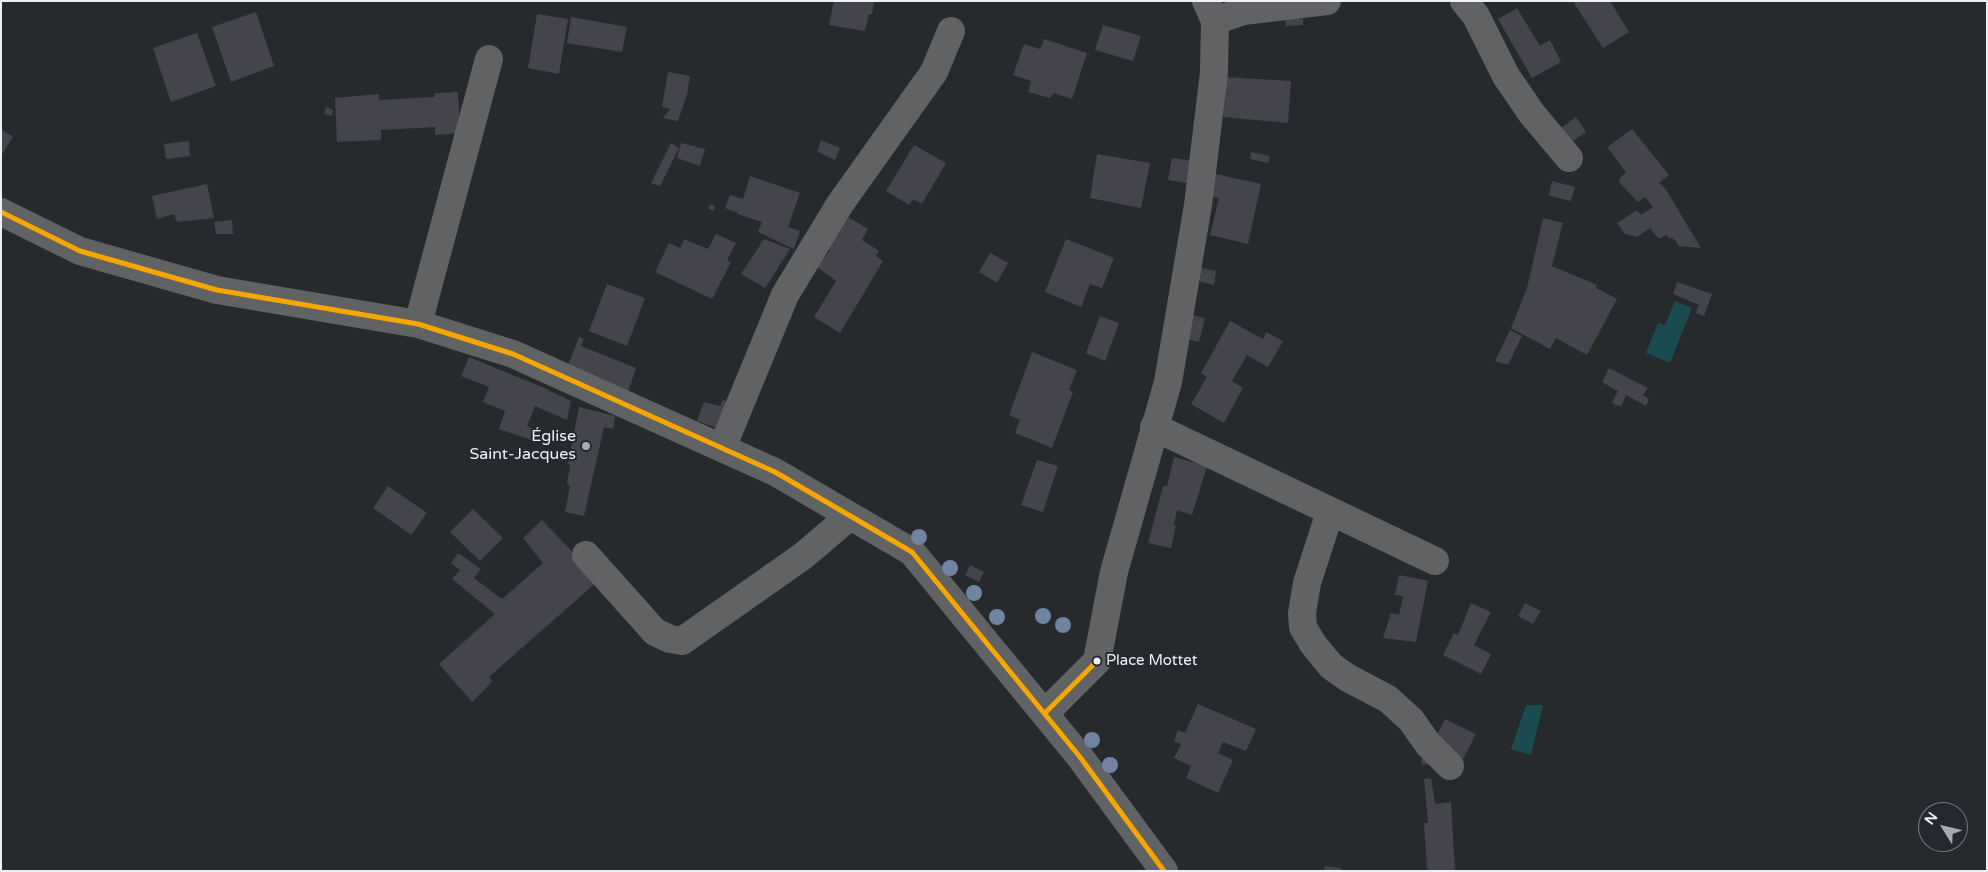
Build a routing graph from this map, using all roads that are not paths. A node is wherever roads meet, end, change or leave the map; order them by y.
1 (1327, 1) edge
2 (1464, 1) edge
3 (1211, 11) edge
4 (951, 31) dead end
5 (489, 59) dead end
6 (1569, 158) dead end
7 (1, 212) edge
8 (418, 324) junction
9 (1154, 428) junction
10 (722, 448) junction
11 (1330, 512) junction
12 (850, 516) junction
13 (586, 555) dead end
14 (1435, 561) dead end
15 (1045, 713) junction
16 (1450, 766) dead end
17 (1164, 871) edge

1 - 3 street
2 - 6 street
3 - 9 street
4 - 10 street
5 - 8 street
7 - 8 street
8 - 10 street
9 - 11 street
9 - 15 street
10 - 12 street
11 - 14 street
11 - 16 street
12 - 13 street
12 - 15 street
15 - 17 street

